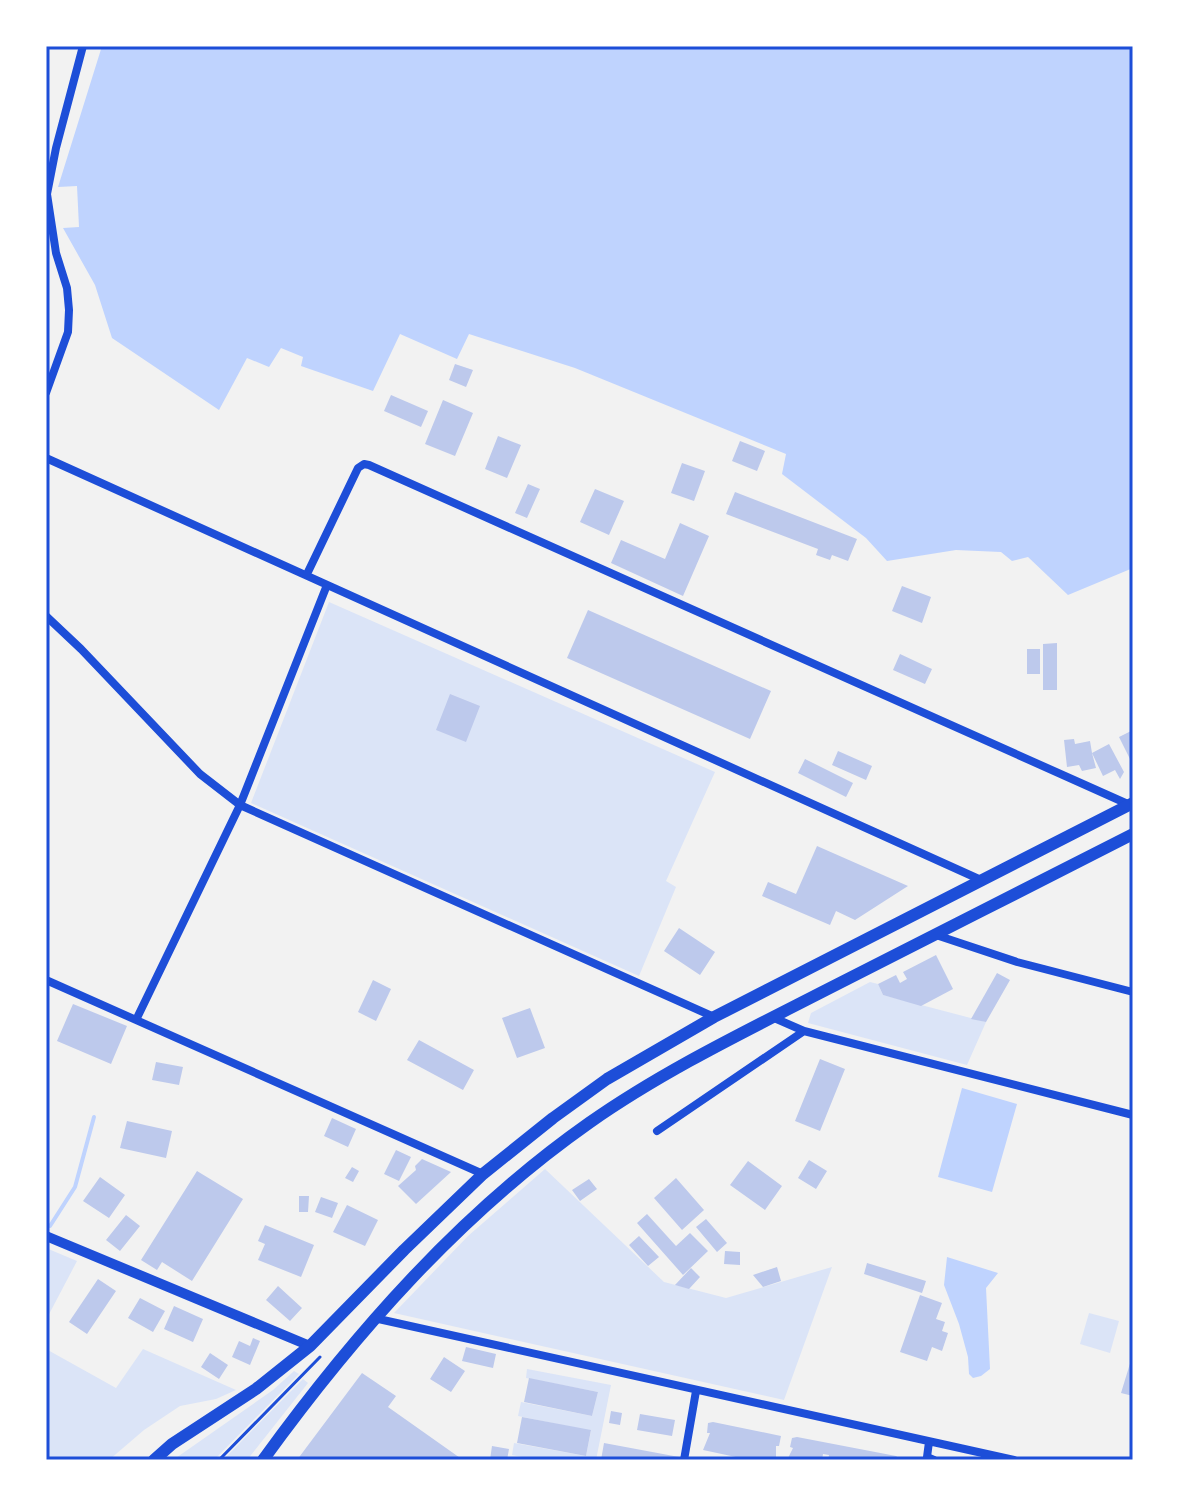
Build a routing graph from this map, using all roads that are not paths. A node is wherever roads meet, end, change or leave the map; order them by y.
1 (83, 46) edge
2 (46, 393) edge
3 (46, 458) edge
4 (307, 574) junction
5 (327, 585) junction
6 (46, 616) edge
7 (1131, 804) edge
8 (240, 805) junction
9 (1133, 834) edge
10 (981, 880) junction
11 (935, 935) junction
12 (46, 980) edge
13 (1133, 992) edge
14 (714, 1017) junction
15 (772, 1017) junction
16 (136, 1020) junction
17 (804, 1031) junction
18 (1133, 1115) edge
19 (657, 1131) dead end
20 (483, 1174) junction
21 (46, 1236) edge
22 (374, 1318) junction
23 (310, 1346) junction
24 (696, 1391) junction
25 (929, 1442) junction
26 (154, 1460) edge
27 (263, 1460) edge
28 (684, 1460) edge
29 (934, 1460) edge
30 (1014, 1460) edge

1 - 2 street
3 - 4 street
4 - 5 street
4 - 7 street
5 - 8 street
5 - 10 street
6 - 8 street
7 - 10 main road
8 - 14 street
8 - 16 street
9 - 11 main road
10 - 14 main road
11 - 13 street
11 - 15 main road
12 - 16 street
14 - 20 main road
15 - 17 street
15 - 22 main road
16 - 20 street
17 - 18 street
17 - 19 street
20 - 23 main road
21 - 23 street
22 - 24 street
22 - 27 main road
23 - 26 main road
24 - 25 street
24 - 28 street
25 - 29 street
25 - 30 street

